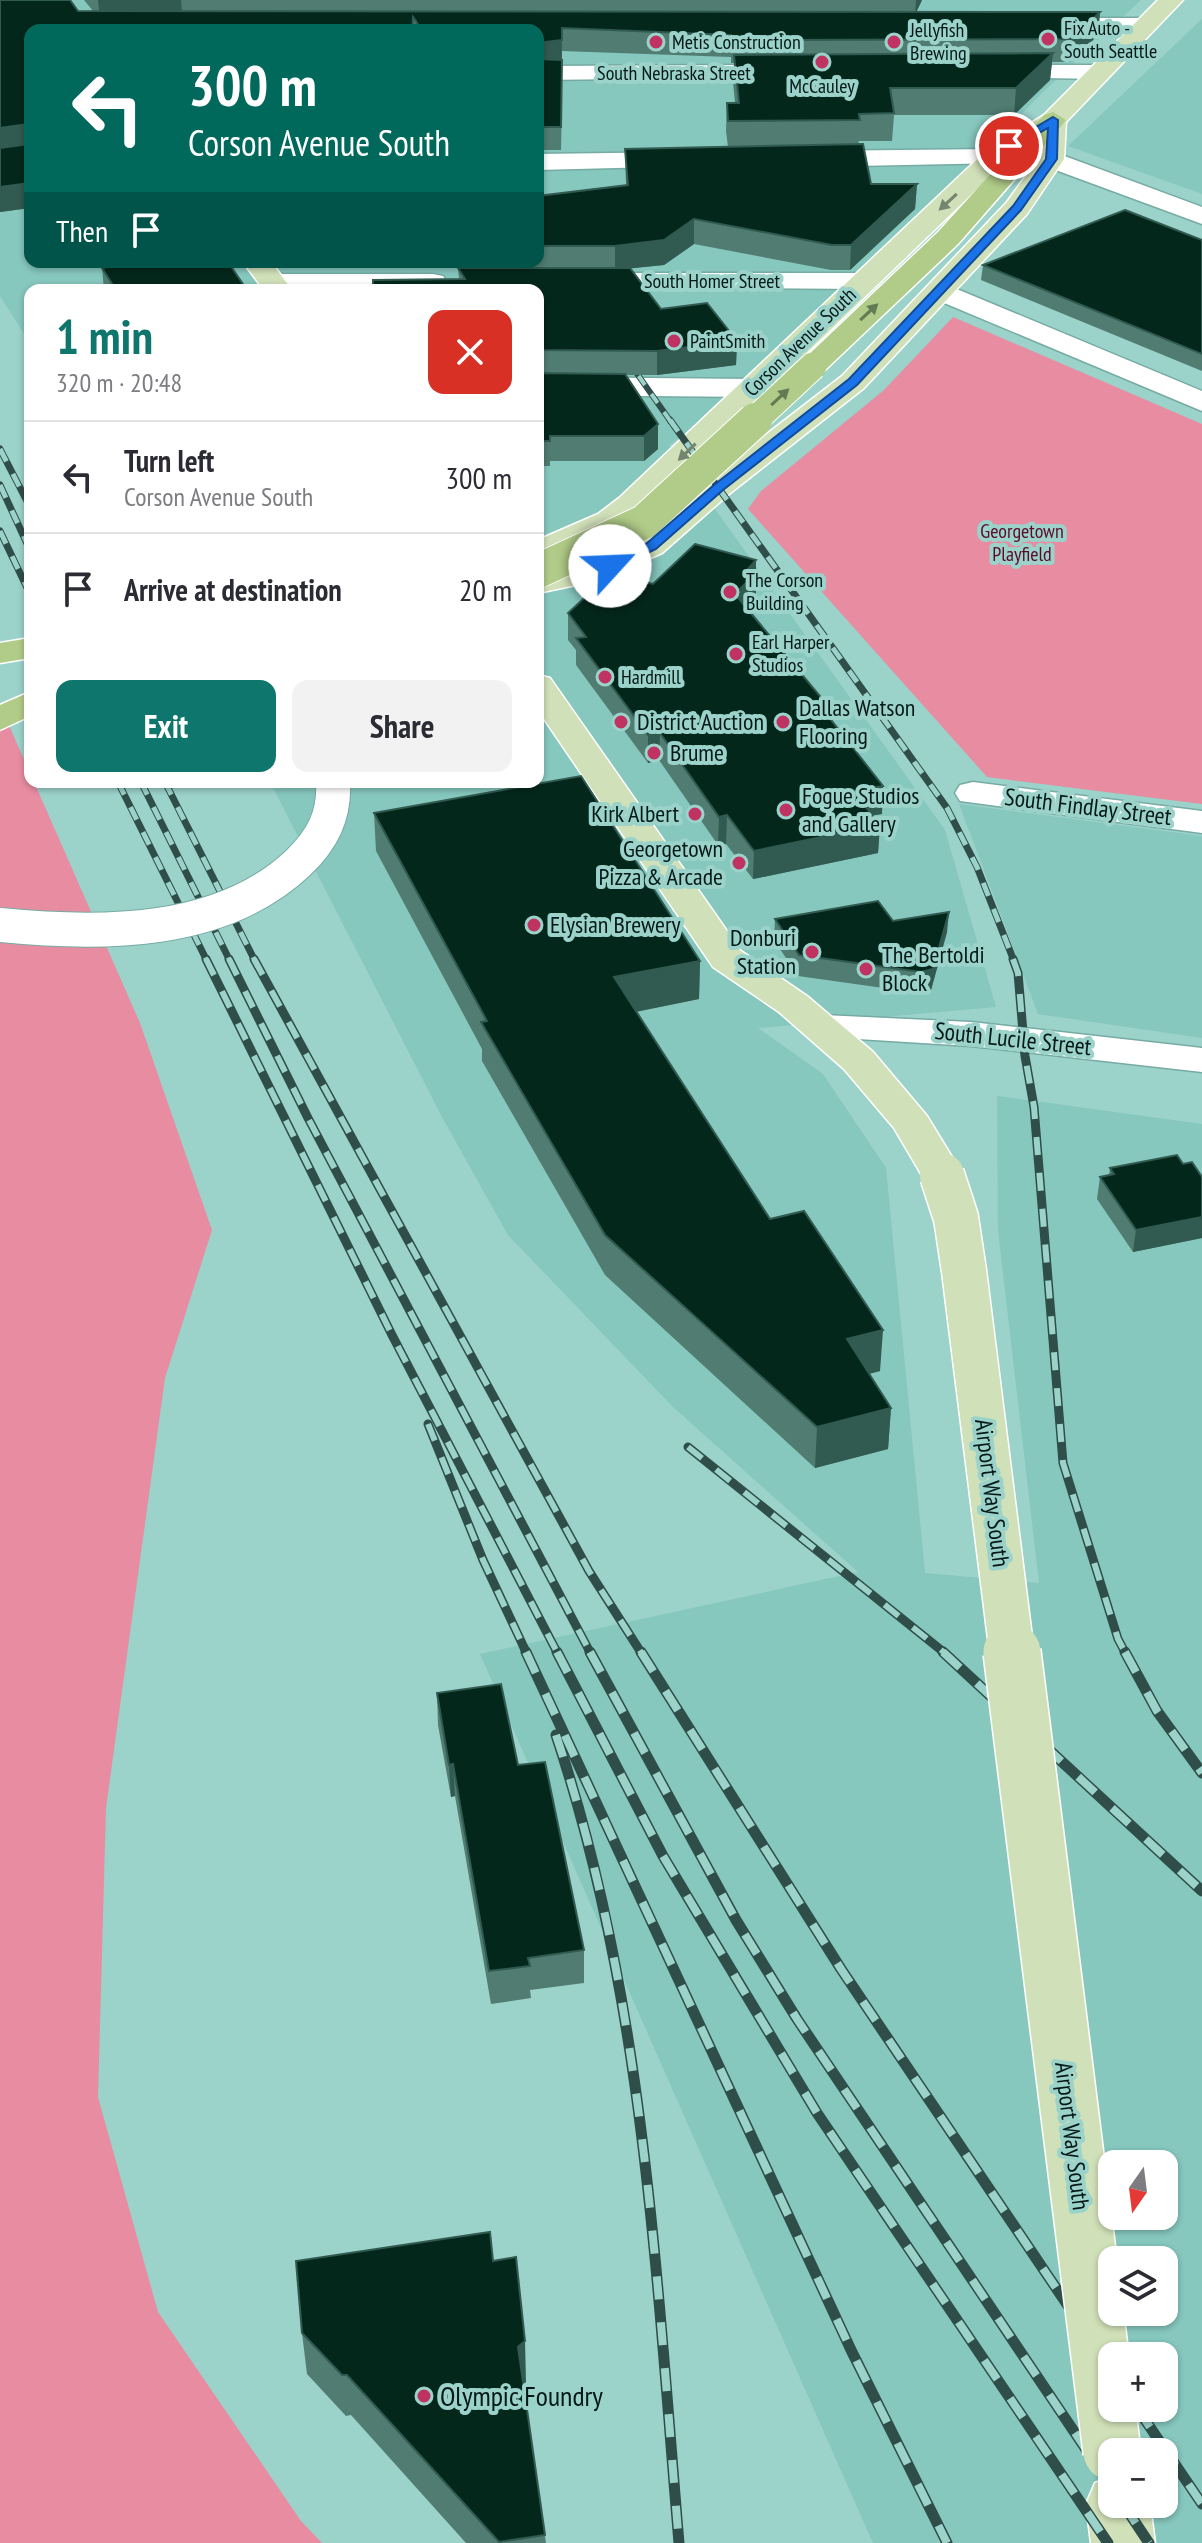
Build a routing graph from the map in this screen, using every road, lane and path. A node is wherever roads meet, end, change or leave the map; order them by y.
1 (1171, 0) edge
2 (1009, 25) edge
3 (1146, 25) junction
4 (809, 72) edge
5 (970, 72) edge
6 (1098, 72) junction
7 (544, 73) edge
8 (1053, 120) junction
9 (995, 157) junction
10 (784, 159) edge
11 (1051, 159) junction
12 (709, 160) edge
13 (544, 162) edge
14 (1202, 216) edge
15 (269, 278) edge
16 (553, 281) edge
17 (863, 281) junction
18 (465, 282) edge
19 (940, 291) junction
20 (544, 386) edge
21 (754, 388) junction
22 (1202, 402) edge
23 (719, 420) junction
24 (786, 435) junction
25 (544, 549) edge
26 (544, 568) edge
27 (544, 582) edge
28 (24, 649) edge
29 (0, 653) edge
30 (544, 694) edge
31 (24, 705) edge
32 (0, 719) edge
33 (334, 788) edge
34 (973, 793) dead end
35 (1202, 822) edge
36 (0, 925) edge
37 (823, 1027) junction
38 (1202, 1060) edge
39 (1110, 2438) edge
40 (1120, 2518) edge
41 (1123, 2543) edge

1 - 3 main road, Corson Avenue South
2 - 3 street
3 - 6 main road, Corson Avenue South
4 - 7 street, South Nebraska Street
5 - 6 street
6 - 8 main road, Corson Avenue South
8 - 9 main road, Corson Avenue South
8 - 11 main road
26 -> 8 highway, bridge
9 - 10 street
9 -> 17 main road, Corson Avenue South
11 - 14 street
11 - 19 main road
12 - 13 street
15 - 18 street
16 - 17 street, South Homer Street
17 - 21 main road, Corson Avenue South
19 - 22 street
19 - 24 main road
20 - 21 street
21 - 23 main road, Corson Avenue South
23 - 24 main road
23 -> 25 main road, Corson Avenue South
24 - 27 main road
28 - 29 highway
30 - 37 main road, Airport Way South
31 - 32 highway
33 - 36 street, bridge
34 - 35 street, South Findlay Street
37 - 38 street, South Lucile Street
37 - 39 main road, Airport Way South, bridge
40 - 41 main road

